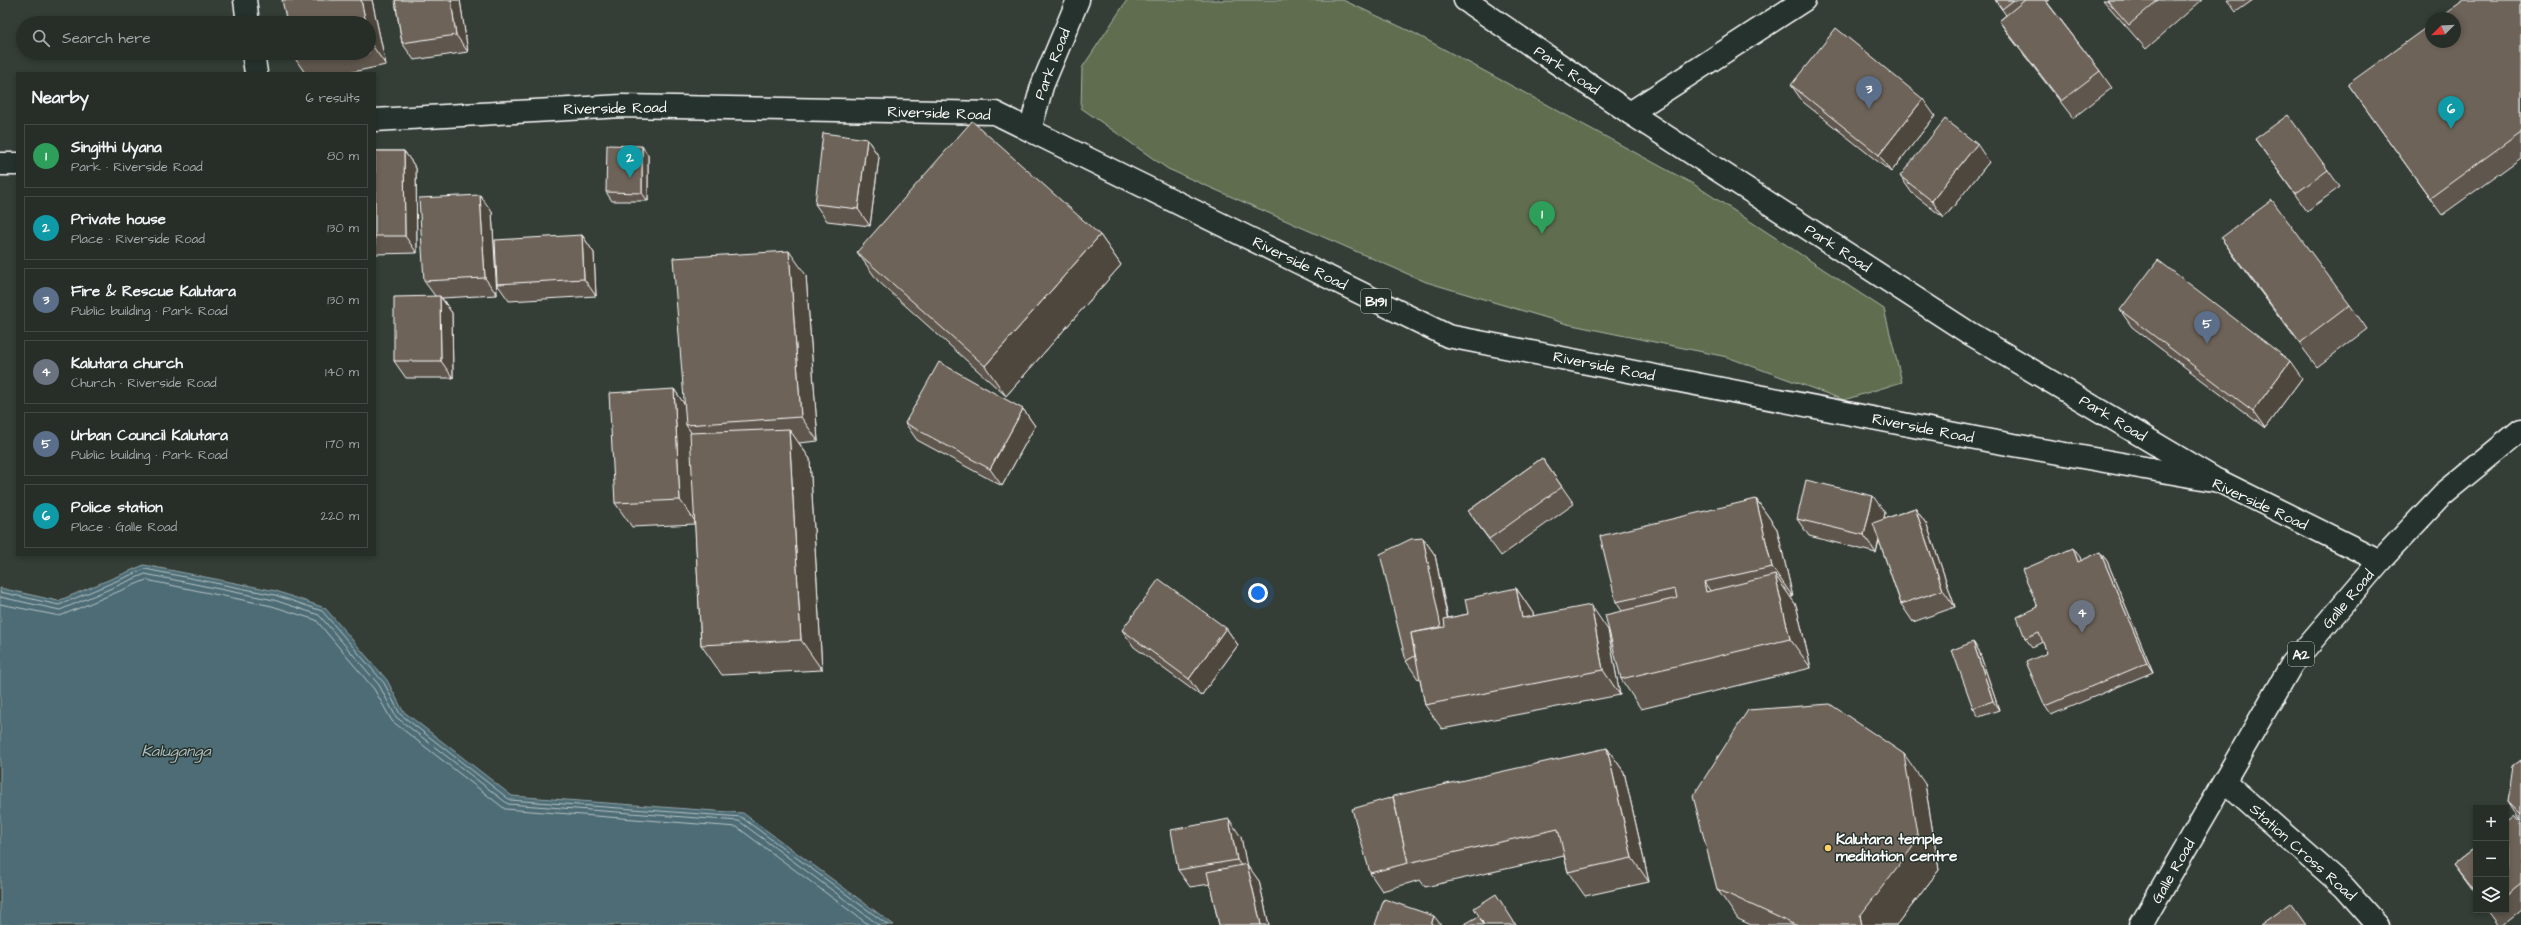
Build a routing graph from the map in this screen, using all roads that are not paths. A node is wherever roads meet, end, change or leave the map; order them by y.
1 (245, 0) edge
2 (1078, 0) edge
3 (1465, 0) edge
4 (1804, 0) edge
5 (247, 16) edge
6 (254, 60) edge
7 (256, 72) edge
8 (1630, 113) junction
9 (376, 120) edge
10 (1030, 130) junction
11 (0, 164) edge
12 (16, 164) edge
13 (2521, 430) edge
14 (2219, 481) junction
15 (2380, 561) junction
16 (2225, 782) junction
17 (2141, 925) edge
18 (2378, 925) edge

1 - 5 main road
2 - 10 main road, Park Road
3 - 8 main road, Park Road
4 - 8 main road
6 - 7 main road
8 - 14 main road, Park Road
9 - 10 main road, Riverside Road / B191
10 - 14 main road, Riverside Road / B191
11 - 12 main road
13 - 15 main road, Galle Road / A2
14 - 15 main road, Riverside Road / B191
15 - 16 main road, Galle Road / A2
16 - 17 main road, Galle Road / A2
16 - 18 main road, Station Cross Road

